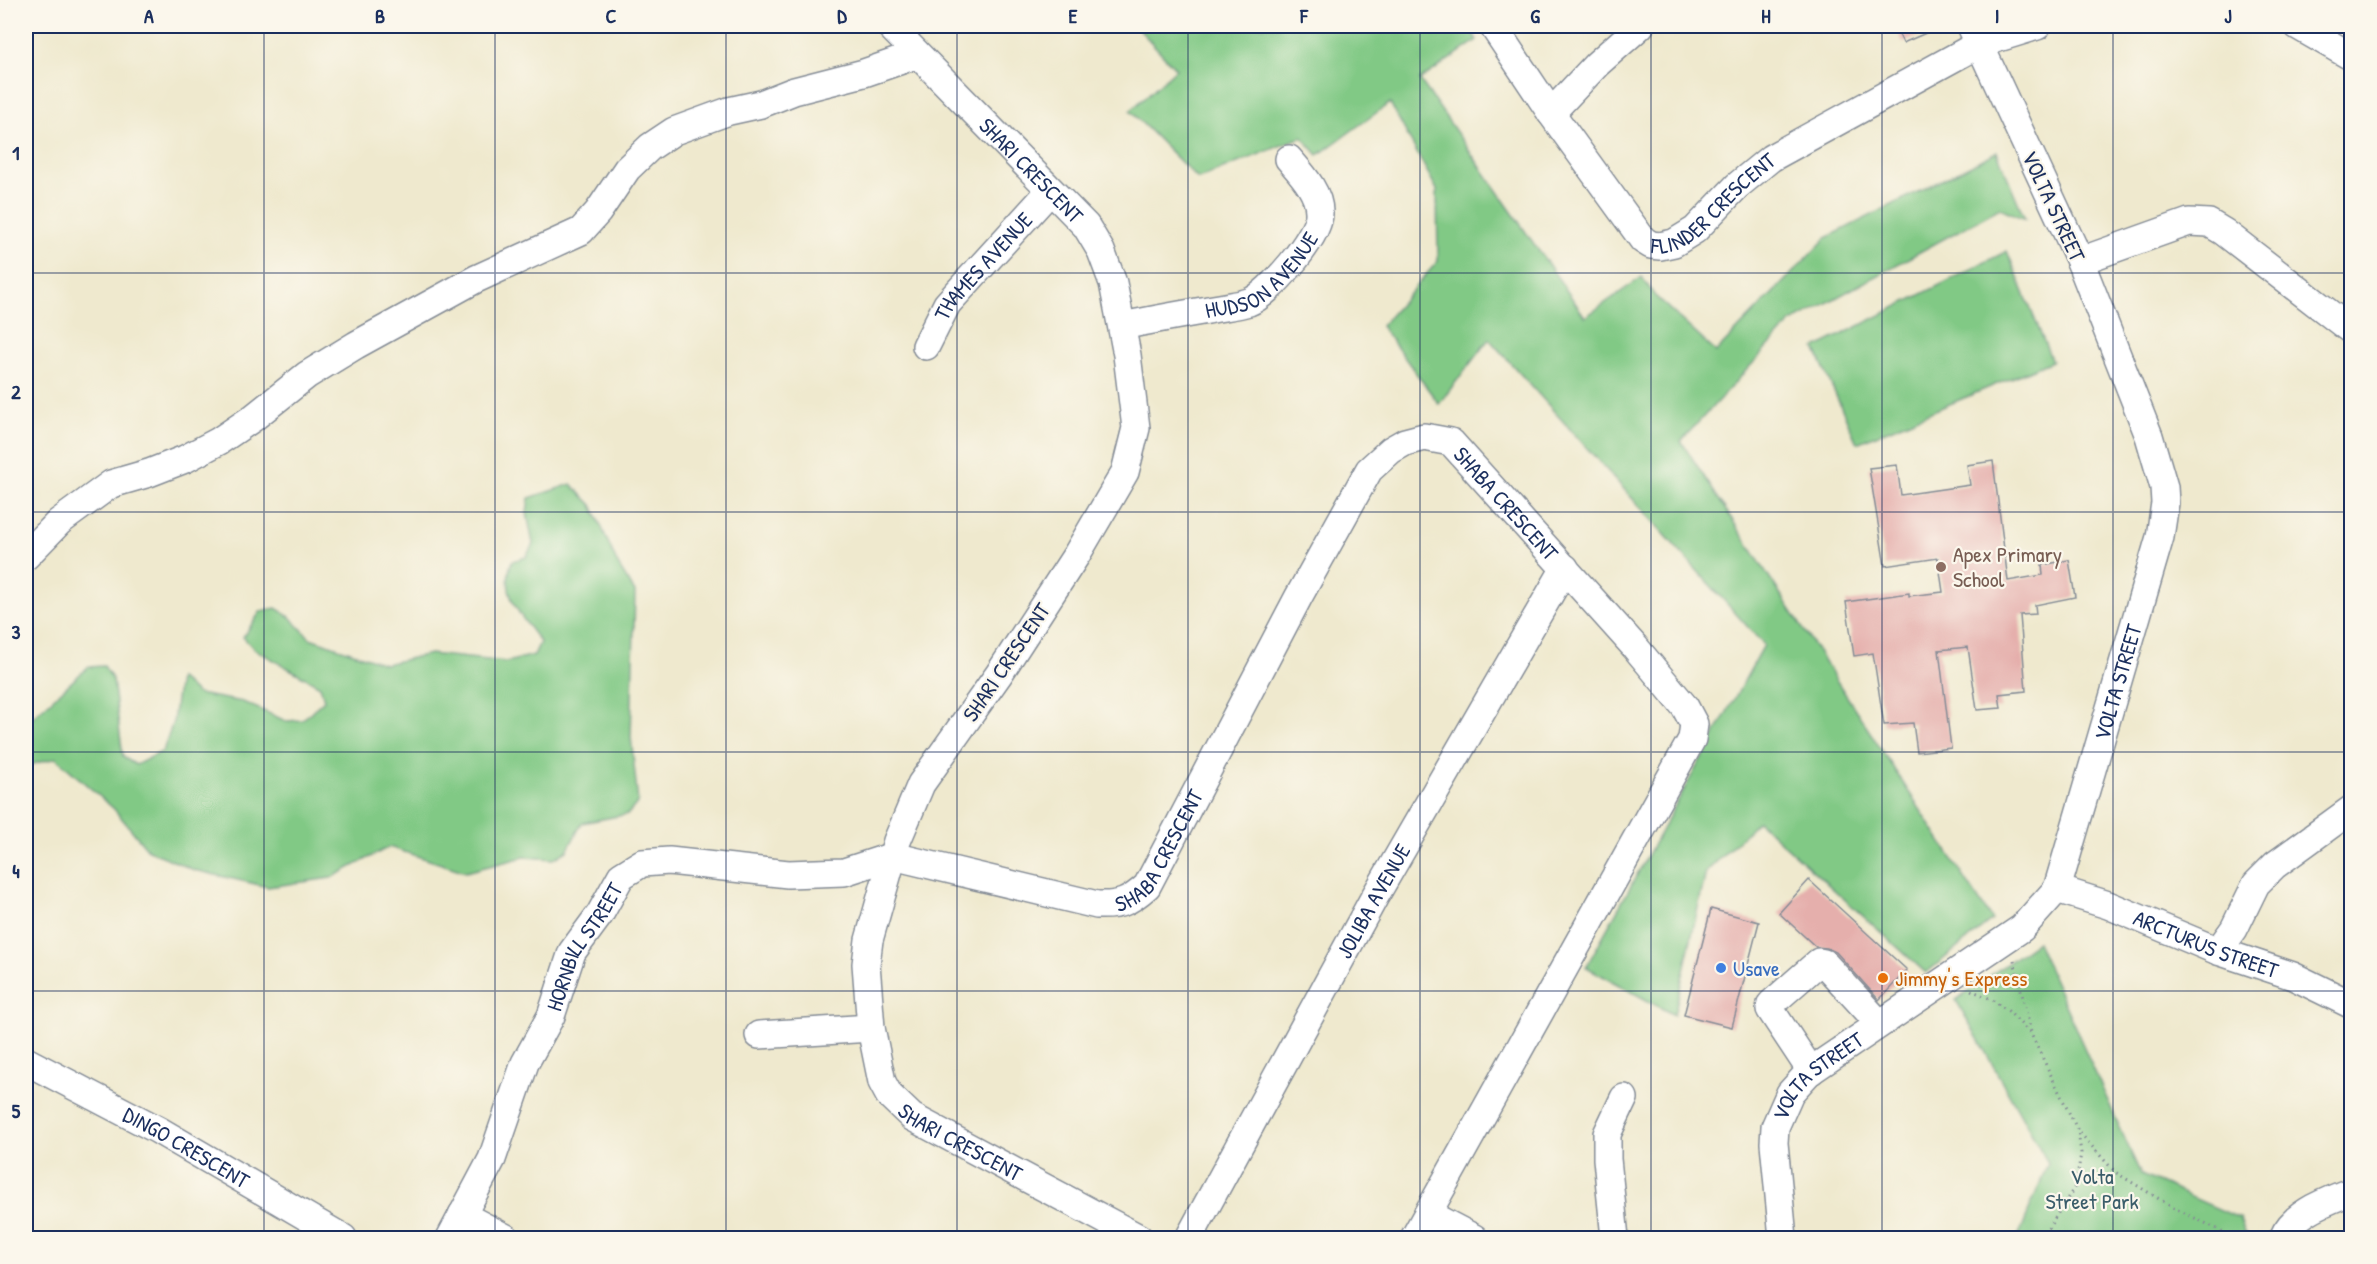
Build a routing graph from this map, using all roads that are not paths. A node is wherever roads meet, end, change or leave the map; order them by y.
1 (890, 26) edge
2 (1493, 26) edge
3 (1640, 26) edge
4 (2037, 26) edge
5 (2298, 26) edge
6 (1975, 35) edge
7 (916, 55) junction
8 (2352, 57) edge
9 (1551, 113) junction
10 (1289, 159) dead end
11 (1050, 191) junction
12 (2080, 261) junction
13 (1122, 326) junction
14 (2352, 331) edge
15 (926, 346) dead end
16 (26, 556) edge
17 (1565, 568) junction
18 (2352, 809) edge
19 (893, 856) junction
20 (2057, 889) junction
21 (2218, 951) junction
22 (2352, 1005) edge
23 (1879, 1023) junction
24 (871, 1029) junction
25 (759, 1035) dead end
26 (26, 1060) edge
27 (1811, 1071) junction
28 (1624, 1098) dead end
29 (2352, 1191) edge
30 (1428, 1214) junction
31 (456, 1227) edge
32 (2284, 1236) edge
33 (343, 1239) edge
34 (506, 1239) edge
35 (1139, 1239) edge
36 (1189, 1239) edge
37 (1414, 1239) edge
38 (1474, 1239) edge
39 (1615, 1239) edge
40 (1783, 1239) edge

1 - 7 street, SHARI CRESCENT
2 - 9 street, FLINDER CRESCENT
3 - 9 street
4 - 6 street, FLINDER CRESCENT
5 - 8 street
6 - 9 street, FLINDER CRESCENT
6 - 12 street, VOLTA STREET
7 - 11 street, SHARI CRESCENT
7 - 16 street
10 - 13 street, HUDSON AVENUE
11 - 13 street, SHARI CRESCENT
11 - 15 street, THAMES AVENUE
12 - 14 street
12 - 20 street, VOLTA STREET
13 - 19 street, SHARI CRESCENT
17 - 19 street, SHABA CRESCENT
17 - 30 street, SHABA CRESCENT
17 - 36 street, JOLIBA AVENUE
18 - 21 street
19 - 24 street, SHARI CRESCENT
19 - 31 street, HORNBILL STREET
20 - 21 street, ARCTURUS STREET
20 - 23 street, VOLTA STREET
21 - 22 street, ARCTURUS STREET
23 - 27 street, VOLTA STREET
23 - 27 street
24 - 25 street
24 - 35 street, SHARI CRESCENT
26 - 33 street, DINGO CRESCENT
27 - 40 street, VOLTA STREET
28 - 39 street
29 - 32 street
30 - 37 street, SHABA CRESCENT
30 - 38 street
31 - 34 street

